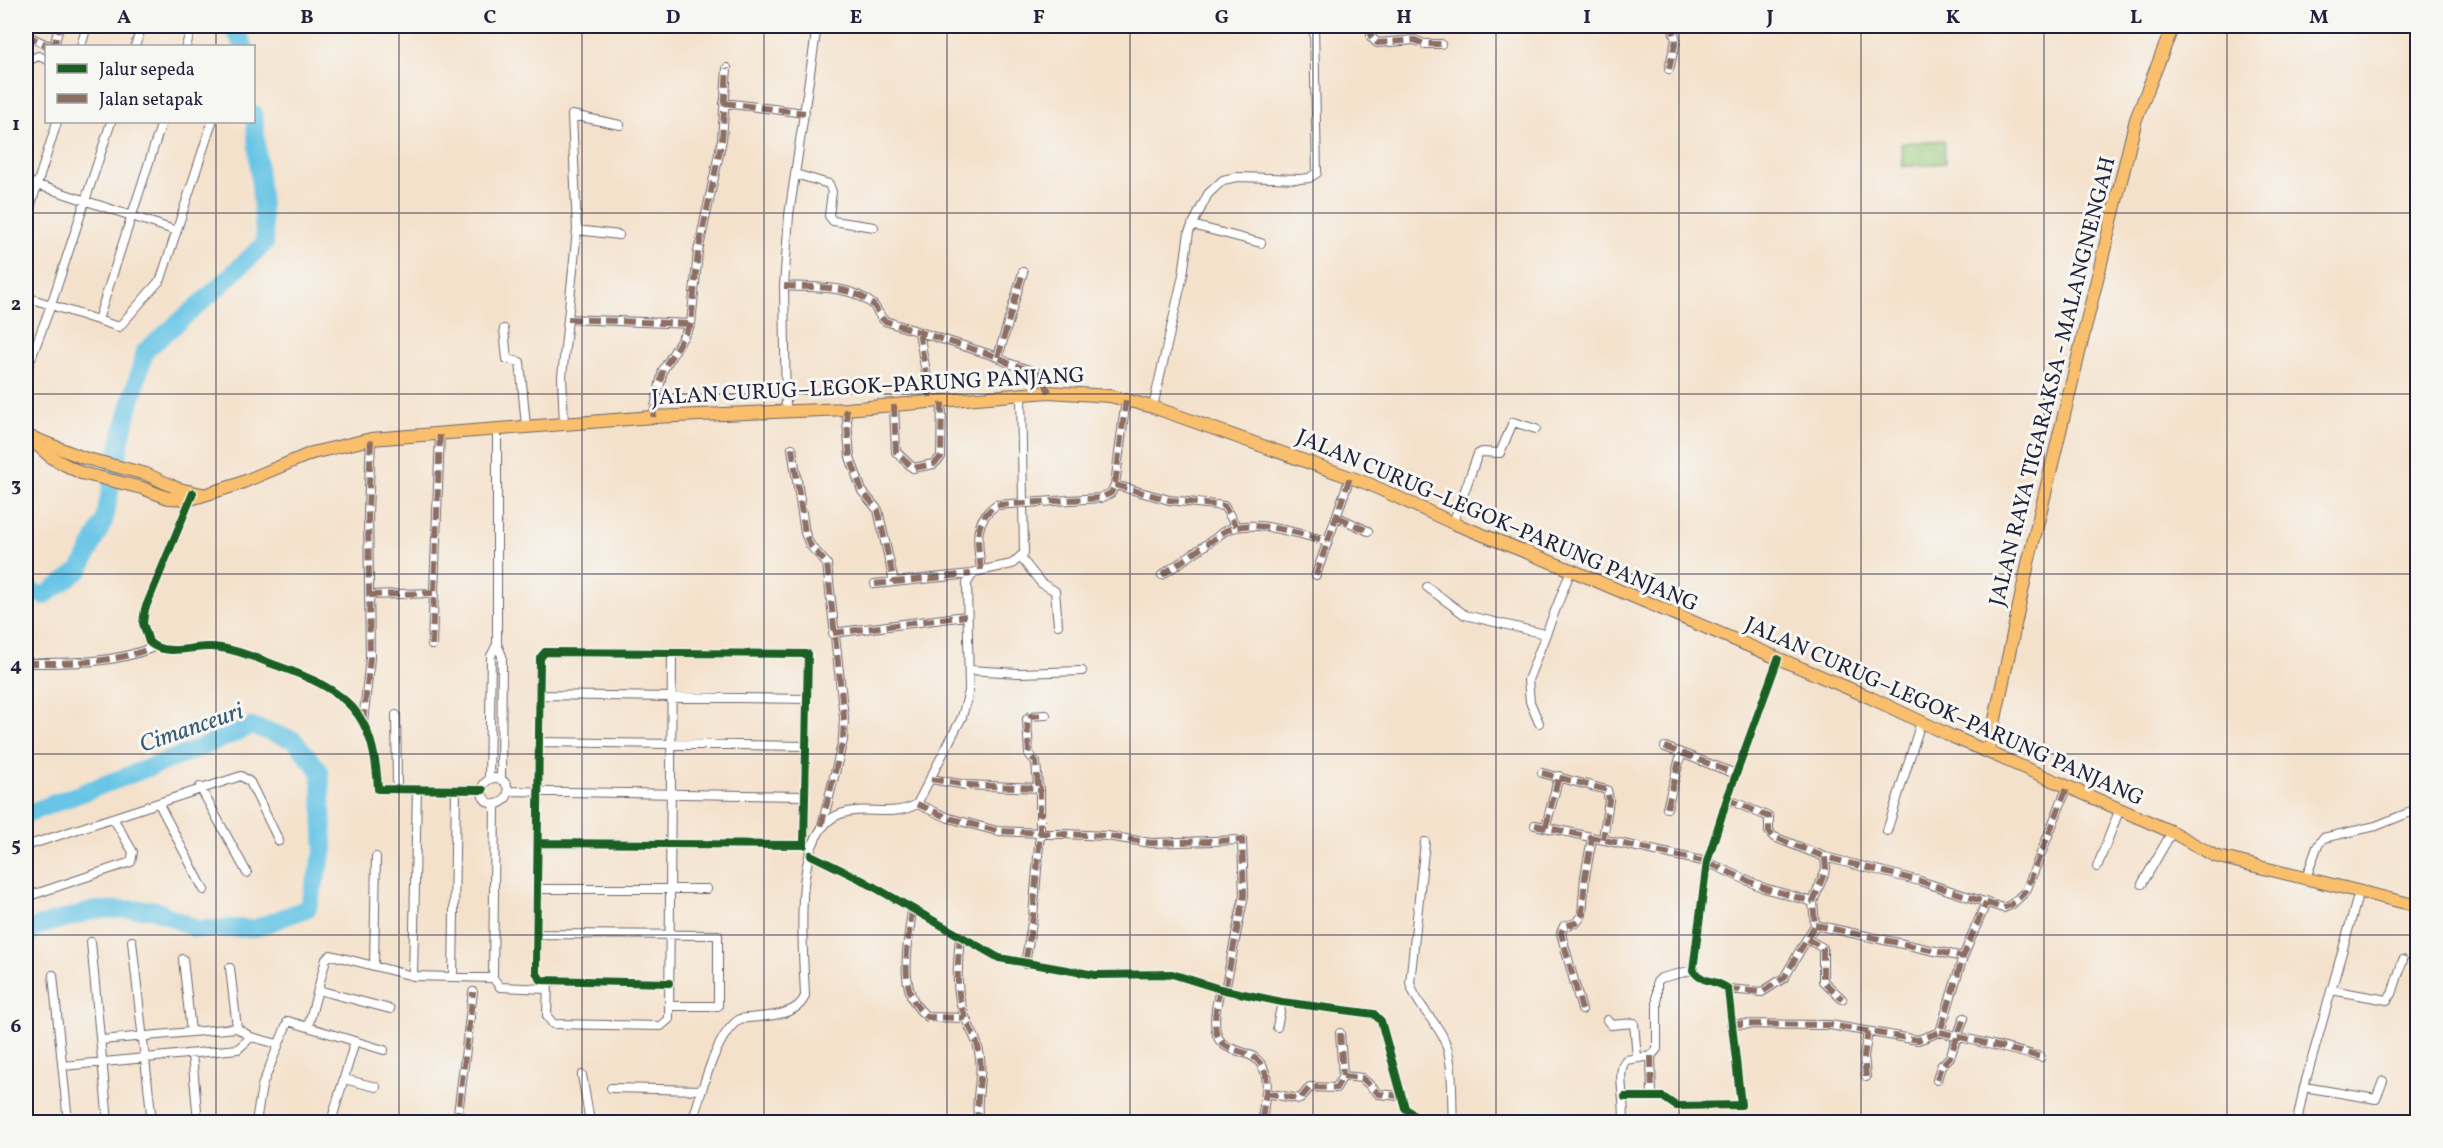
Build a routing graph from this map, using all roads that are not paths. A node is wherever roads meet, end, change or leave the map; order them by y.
1 (59, 26) edge
2 (87, 26) edge
3 (142, 26) edge
4 (188, 26) edge
5 (817, 26) edge
6 (1314, 26) edge
7 (1372, 26) edge
8 (1672, 26) edge
9 (2173, 26) edge
10 (26, 34) edge
11 (1441, 44) dead end
12 (47, 45) edge
13 (51, 45) edge
14 (81, 45) edge
15 (135, 45) edge
16 (186, 45) edge
17 (45, 59) edge
18 (26, 67) edge
19 (728, 68) dead end
20 (1669, 69) dead end
21 (724, 103) junction
22 (805, 113) junction
23 (57, 123) edge
24 (111, 123) edge
25 (162, 123) edge
26 (212, 123) edge
27 (620, 125) dead end
28 (795, 174) junction
29 (26, 181) edge
30 (37, 185) junction
31 (86, 201) junction
32 (132, 216) junction
33 (26, 220) edge
34 (1192, 225) junction
35 (874, 227) dead end
36 (577, 230) junction
37 (177, 231) junction
38 (619, 235) dead end
39 (1261, 243) dead end
40 (1023, 272) dead end
41 (784, 286) junction
42 (26, 297) edge
43 (51, 305) junction
44 (98, 320) junction
45 (568, 320) junction
46 (691, 324) junction
47 (504, 329) dead end
48 (919, 332) junction
49 (998, 357) junction
50 (26, 372) edge
51 (1049, 392) junction
52 (1021, 395) junction
53 (1126, 399) junction
54 (937, 401) junction
55 (894, 405) junction
56 (1153, 407) junction
57 (846, 409) junction
58 (786, 411) junction
59 (653, 417) junction
60 (564, 424) junction
61 (526, 426) junction
62 (1536, 429) dead end
63 (496, 430) junction
64 (440, 433) junction
65 (26, 435) edge
66 (371, 439) junction
67 (792, 448) dead end
68 (1350, 477) junction
69 (1115, 485) junction
70 (196, 496) junction
71 (1022, 505) junction
72 (1338, 518) junction
73 (1453, 523) junction
74 (1236, 526) junction
75 (1368, 531) dead end
76 (1328, 541) junction
77 (1021, 558) junction
78 (981, 570) junction
79 (1571, 570) junction
80 (971, 574) junction
81 (1162, 575) dead end
82 (1316, 575) dead end
83 (894, 582) junction
84 (875, 584) dead end
85 (1427, 588) dead end
86 (433, 593) junction
87 (369, 595) junction
88 (966, 616) junction
89 (1058, 625) dead end
90 (832, 633) junction
91 (1545, 634) junction
92 (497, 644) junction
93 (432, 645) dead end
94 (154, 647) junction
95 (672, 653) junction
96 (1778, 659) junction
97 (26, 663) edge
98 (969, 670) junction
99 (1082, 671) dead end
100 (539, 695) junction
101 (671, 698) junction
102 (807, 699) junction
103 (396, 715) dead end
104 (1046, 715) dead end
105 (363, 722) junction
106 (1921, 722) junction
107 (1539, 723) dead end
108 (539, 742) junction
109 (671, 744) junction
110 (806, 746) junction
111 (1665, 747) dead end
112 (1988, 752) junction
113 (1681, 754) junction
114 (1542, 773) dead end
115 (1736, 774) junction
116 (1559, 776) junction
117 (931, 779) junction
118 (489, 780) junction
119 (501, 780) junction
120 (1038, 786) junction
121 (200, 787) junction
122 (397, 788) junction
123 (2067, 788) junction
124 (417, 789) junction
125 (456, 790) junction
126 (483, 790) junction
127 (508, 791) junction
128 (538, 791) junction
129 (671, 793) junction
130 (806, 796) junction
131 (1727, 799) junction
132 (159, 804) junction
133 (495, 804) junction
134 (917, 804) junction
135 (1667, 808) dead end
136 (2418, 809) edge
137 (2119, 811) junction
138 (113, 818) junction
139 (1535, 825) dead end
140 (1546, 826) junction
141 (821, 827) junction
142 (1887, 831) dead end
143 (2172, 832) junction
144 (1040, 833) junction
145 (1592, 838) junction
146 (1603, 839) junction
147 (279, 841) dead end
148 (1425, 842) dead end
149 (538, 843) junction
150 (670, 844) junction
151 (26, 846) edge
152 (811, 855) junction
153 (376, 857) dead end
154 (1825, 857) junction
155 (1707, 862) junction
156 (2097, 867) dead end
157 (247, 873) dead end
158 (2306, 878) junction
159 (2142, 884) dead end
160 (537, 889) junction
161 (707, 889) dead end
162 (204, 890) dead end
163 (670, 890) junction
164 (2359, 892) junction
165 (26, 897) edge
166 (1813, 902) junction
167 (1986, 903) junction
168 (2418, 906) edge
169 (912, 911) junction
170 (1815, 925) junction
171 (537, 934) junction
172 (670, 935) junction
173 (960, 936) junction
174 (1807, 939) junction
175 (132, 941) dead end
176 (91, 942) dead end
177 (1963, 957) junction
178 (183, 959) dead end
179 (2403, 960) dead end
180 (1025, 964) junction
181 (374, 965) junction
182 (230, 968) dead end
183 (1693, 970) junction
184 (53, 975) dead end
185 (413, 976) junction
186 (453, 977) junction
187 (493, 978) junction
188 (669, 982) junction
189 (548, 984) junction
190 (1222, 989) junction
191 (1728, 989) junction
192 (318, 990) junction
193 (2331, 990) junction
194 (473, 992) dead end
195 (1842, 999) dead end
196 (1282, 1002) junction
197 (669, 1006) junction
198 (390, 1009) dead end
199 (1582, 1010) dead end
200 (965, 1018) junction
201 (1964, 1018) dead end
202 (1607, 1020) dead end
203 (1731, 1024) junction
204 (308, 1027) junction
205 (1277, 1027) dead end
206 (237, 1028) junction
207 (191, 1032) junction
208 (1868, 1032) junction
209 (1940, 1032) junction
210 (1340, 1033) dead end
211 (144, 1036) junction
212 (1959, 1036) junction
213 (251, 1037) junction
214 (101, 1040) junction
215 (355, 1041) junction
216 (278, 1044) junction
217 (384, 1050) dead end
218 (192, 1054) junction
219 (1651, 1056) junction
220 (2041, 1057) dead end
221 (146, 1058) junction
222 (1637, 1058) junction
223 (102, 1062) junction
224 (63, 1066) junction
225 (582, 1075) dead end
226 (1343, 1077) junction
227 (1866, 1077) dead end
228 (344, 1079) junction
229 (1937, 1080) dead end
230 (2383, 1081) dead end
231 (376, 1087) dead end
232 (2304, 1087) junction
233 (611, 1088) dead end
234 (702, 1090) junction
235 (1266, 1093) junction
236 (1400, 1096) junction
237 (1625, 1097) junction
238 (1652, 1097) junction
239 (68, 1122) edge
240 (108, 1122) edge
241 (152, 1122) edge
242 (198, 1122) edge
243 (256, 1122) edge
244 (331, 1122) edge
245 (458, 1122) edge
246 (590, 1122) edge
247 (692, 1122) edge
248 (979, 1122) edge
249 (1264, 1122) edge
250 (1422, 1122) edge
251 (1453, 1122) edge
252 (1623, 1122) edge
253 (2297, 1122) edge

1 - 13 street
2 - 14 street
3 - 15 street
4 - 16 street
5 - 22 street
6 - 34 street
7 - 11 street
8 - 20 street
9 - 112 main road, JALAN RAYA TIGARAKSA - MALANGNENGAH
10 - 12 street
17 - 18 street
19 - 21 street
21 - 22 street
21 - 46 street
22 - 28 street
23 - 30 street
24 - 31 street
25 - 32 street
26 - 37 street
27 - 36 street
28 - 35 street
28 - 41 street
29 - 30 street
30 - 31 street
30 - 33 street
31 - 32 street
31 - 43 street
32 - 37 street
32 - 44 street
34 - 39 street
34 - 56 street
36 - 38 street
36 - 45 street
37 - 44 street
40 - 49 street
41 - 48 street
41 - 58 street
42 - 43 street
43 - 44 street
43 - 50 street
45 - 46 street
45 - 60 street
46 - 59 street
47 - 61 street
48 - 49 street
48 - 54 street
49 - 51 street
51 - 52 main road, JALAN CURUG–LEGOK–PARUNG PANJANG
51 - 53 main road, JALAN CURUG–LEGOK–PARUNG PANJANG
52 - 54 main road, JALAN CURUG–LEGOK–PARUNG PANJANG
52 - 71 street
53 - 56 main road, JALAN CURUG–LEGOK–PARUNG PANJANG
53 - 69 street
54 - 55 main road, JALAN CURUG–LEGOK–PARUNG PANJANG
54 - 55 street
55 - 57 main road, JALAN CURUG–LEGOK–PARUNG PANJANG
56 - 68 main road, JALAN CURUG–LEGOK–PARUNG PANJANG
57 - 58 main road, JALAN CURUG–LEGOK–PARUNG PANJANG
57 - 83 street
58 - 59 main road, JALAN CURUG–LEGOK–PARUNG PANJANG
59 - 60 main road, JALAN CURUG–LEGOK–PARUNG PANJANG
60 - 61 main road, JALAN CURUG–LEGOK–PARUNG PANJANG
61 - 63 main road, JALAN CURUG–LEGOK–PARUNG PANJANG
62 - 73 street
63 - 64 main road, JALAN CURUG–LEGOK–PARUNG PANJANG
63 - 92 street
64 - 66 main road, JALAN CURUG–LEGOK–PARUNG PANJANG
64 - 86 street
65 - 70 main road
65 - 70 main road, JALAN CURUG–LEGOK–PARUNG PANJANG
66 - 70 main road, JALAN CURUG–LEGOK–PARUNG PANJANG
66 - 87 street
67 - 90 street
68 - 72 street
68 - 73 main road, JALAN CURUG–LEGOK–PARUNG PANJANG
69 - 71 street
69 - 74 street
70 - 94 street
71 - 77 street
71 - 78 street
72 - 75 street
72 - 76 street
73 - 79 main road, JALAN CURUG–LEGOK–PARUNG PANJANG
74 - 76 street
74 - 81 street
76 - 82 street
77 - 78 street
77 - 89 street
78 - 80 street
79 - 91 street
79 - 96 main road, JALAN CURUG–LEGOK–PARUNG PANJANG
80 - 83 street
80 - 88 street
83 - 84 street
85 - 91 street
86 - 87 street
86 - 93 street
87 - 105 street
88 - 90 street
88 - 98 street
90 - 141 street
91 - 107 street
92 - 118 street
92 - 119 street
94 - 97 street
94 - 105 street
95 - 100 street
95 - 101 street
95 - 102 street
96 - 106 main road, JALAN CURUG–LEGOK–PARUNG PANJANG
96 - 115 street
98 - 99 street
98 - 117 street
100 - 101 street
100 - 108 street
101 - 102 street
101 - 109 street
102 - 110 street
103 - 122 street
104 - 120 street
105 - 122 street
106 - 112 main road, JALAN CURUG–LEGOK–PARUNG PANJANG
106 - 142 street
108 - 109 street
108 - 128 street
109 - 110 street
109 - 129 street
110 - 130 street
111 - 113 street
112 - 123 main road, JALAN CURUG–LEGOK–PARUNG PANJANG
113 - 115 street
113 - 135 street
114 - 116 street
115 - 131 street
116 - 140 street
116 - 146 street
117 - 120 street
117 - 134 street
118 - 119 street
118 - 126 street
119 - 127 street
120 - 144 street
121 - 132 street
121 - 147 street
121 - 157 street
122 - 124 street
123 - 137 main road, JALAN CURUG–LEGOK–PARUNG PANJANG
123 - 167 street
124 - 125 street
124 - 185 street
125 - 126 street
125 - 186 street
126 - 133 street
127 - 128 street
127 - 133 street
128 - 129 street
128 - 149 street
129 - 130 street
129 - 150 street
130 - 150 street
131 - 154 street
131 - 155 street
132 - 138 street
132 - 162 street
133 - 187 street
134 - 141 street
134 - 144 street
136 - 158 street
137 - 143 main road, JALAN CURUG–LEGOK–PARUNG PANJANG
137 - 156 street
138 - 151 street
138 - 165 street
139 - 140 street
140 - 145 street
141 - 152 street
143 - 158 main road, JALAN CURUG–LEGOK–PARUNG PANJANG
143 - 159 street
144 - 180 street
144 - 190 street
145 - 146 street
145 - 199 street
146 - 155 street
148 - 251 street
149 - 150 street
149 - 160 street
150 - 163 street
152 - 169 street
152 - 234 street
153 - 181 street
154 - 166 street
154 - 167 street
155 - 166 street
155 - 183 street
158 - 164 main road, JALAN CURUG–LEGOK–PARUNG PANJANG
160 - 163 street
160 - 171 street
161 - 163 street
163 - 172 street
164 - 168 main road, JALAN CURUG–LEGOK–PARUNG PANJANG
164 - 193 street
166 - 170 street
167 - 177 street
169 - 173 street
169 - 200 street
170 - 174 street
170 - 177 street
171 - 172 street
171 - 189 street
172 - 188 street
172 - 197 street
173 - 180 street
173 - 200 street
174 - 191 street
174 - 195 street
175 - 211 street
176 - 214 street
177 - 209 street
178 - 207 street
179 - 193 street
180 - 190 street
181 - 185 street
181 - 192 street
182 - 206 street
183 - 191 street
183 - 219 street
184 - 224 street
185 - 186 street
186 - 187 street
187 - 189 street
188 - 189 street
188 - 197 street
189 - 197 street
190 - 196 street
190 - 235 street
191 - 203 street
192 - 198 street
192 - 204 street
193 - 232 street
194 - 245 street
196 - 205 street
196 - 236 street
200 - 248 street
201 - 212 street
202 - 222 street
203 - 208 street
203 - 238 street
204 - 215 street
204 - 216 street
206 - 207 street
206 - 213 street
207 - 211 street
208 - 209 street
208 - 227 street
209 - 212 street
210 - 226 street
211 - 214 street
211 - 221 street
212 - 220 street
212 - 229 street
213 - 216 street
213 - 218 street
214 - 223 street
215 - 217 street
215 - 228 street
216 - 243 street
218 - 221 street
218 - 242 street
219 - 222 street
219 - 238 street
221 - 223 street
221 - 241 street
222 - 237 street
223 - 224 street
223 - 240 street
224 - 239 street
225 - 246 street
226 - 235 street
226 - 236 street
228 - 231 street
228 - 244 street
230 - 232 street
232 - 253 street
233 - 234 street
234 - 247 street
235 - 249 street
236 - 250 street
237 - 238 street
237 - 252 street

